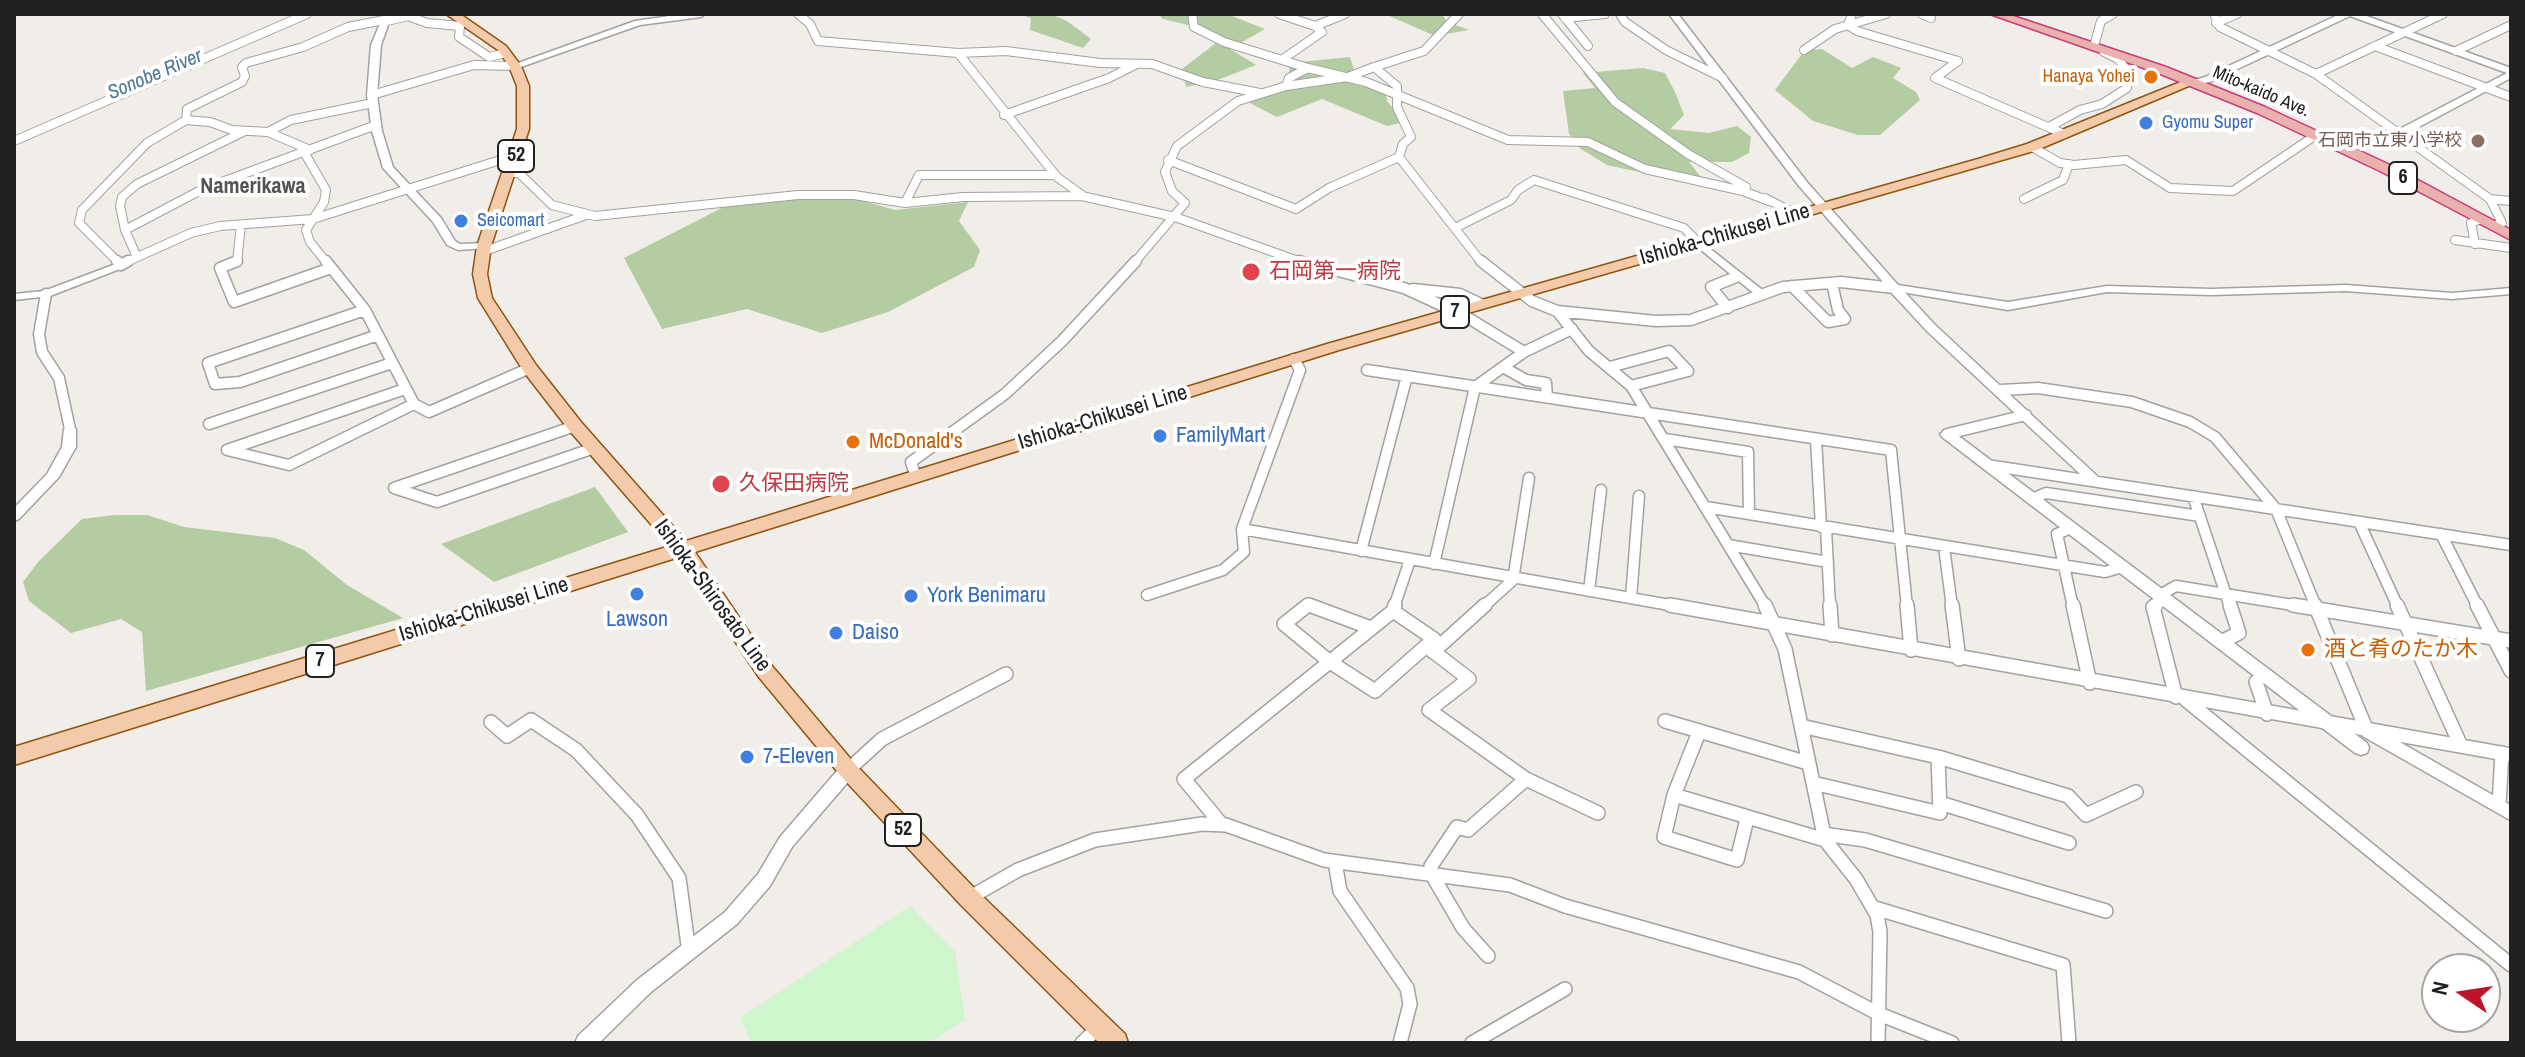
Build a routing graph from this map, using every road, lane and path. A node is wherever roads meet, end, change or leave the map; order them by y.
1 (307, 14) edge
2 (452, 14) edge
3 (701, 14) edge
4 (798, 14) edge
5 (1192, 14) edge
6 (1279, 14) edge
7 (1345, 14) edge
8 (1459, 14) edge
9 (1542, 14) edge
10 (1605, 14) edge
11 (1620, 14) edge
12 (1673, 14) edge
13 (1852, 14) edge
14 (1886, 14) edge
15 (1922, 14) edge
16 (1996, 14) edge
17 (2113, 14) edge
18 (2237, 14) edge
19 (2331, 14) edge
20 (2347, 14) edge
21 (2353, 14) edge
22 (2443, 14) edge
23 (1563, 16) edge
24 (385, 18) edge
25 (1931, 18) dead end
26 (2215, 18) edge
27 (1848, 25) junction
28 (2511, 25) edge
29 (1315, 26) junction
30 (2404, 32) junction
31 (1588, 46) dead end
32 (2375, 46) junction
33 (2267, 47) junction
34 (2099, 48) junction
35 (1804, 50) dead end
36 (2456, 51) junction
37 (506, 53) junction
38 (958, 53) junction
39 (489, 57) junction
40 (1283, 59) junction
41 (1139, 62) junction
42 (474, 65) junction
43 (515, 66) junction
44 (1374, 67) junction
45 (1308, 68) junction
46 (2511, 73) edge
47 (2316, 74) junction
48 (1348, 77) junction
49 (1723, 78) junction
50 (2192, 82) junction
51 (1286, 86) junction
52 (2485, 88) junction
53 (1260, 93) junction
54 (1400, 96) junction
55 (2511, 97) edge
56 (372, 99) junction
57 (1004, 115) junction
58 (186, 120) junction
59 (376, 125) junction
60 (248, 130) junction
61 (2056, 131) junction
62 (268, 132) junction
63 (2316, 135) junction
64 (2396, 135) junction
65 (14, 141) edge
66 (2032, 147) junction
67 (307, 151) junction
68 (516, 155) junction
69 (1399, 157) junction
70 (1168, 160) junction
71 (2069, 164) junction
72 (510, 173) junction
73 (1055, 175) junction
74 (1725, 175) junction
75 (1717, 184) junction
76 (406, 188) junction
77 (1082, 196) junction
78 (2024, 199) dead end
79 (2490, 199) junction
80 (1769, 201) junction
81 (2511, 201) edge
82 (905, 203) junction
83 (1824, 207) junction
84 (1796, 214) junction
85 (586, 215) junction
86 (1175, 217) junction
87 (313, 219) junction
88 (2488, 222) junction
89 (241, 225) junction
90 (1457, 227) junction
91 (125, 230) junction
92 (2511, 236) edge
93 (2455, 240) dead end
94 (1699, 243) junction
95 (2475, 244) junction
96 (2511, 248) edge
97 (483, 249) junction
98 (137, 257) junction
99 (121, 265) junction
100 (331, 268) junction
101 (1736, 277) dead end
102 (1832, 283) junction
103 (1792, 286) junction
104 (1404, 288) junction
105 (1894, 288) junction
106 (2511, 291) edge
107 (1522, 293) junction
108 (46, 294) junction
109 (1761, 294) junction
110 (14, 297) edge
111 (1481, 304) junction
112 (1728, 308) junction
113 (365, 310) junction
114 (1557, 311) junction
115 (1453, 312) junction
116 (1572, 329) junction
117 (378, 335) junction
118 (1524, 352) junction
119 (1294, 359) junction
120 (392, 363) junction
121 (1503, 367) junction
122 (1610, 367) junction
123 (530, 368) junction
124 (1367, 370) dead end
125 (1407, 376) junction
126 (1631, 386) junction
127 (1475, 387) junction
128 (405, 389) junction
129 (2001, 390) junction
130 (1547, 397) junction
131 (414, 404) junction
132 (1649, 413) junction
133 (2026, 415) junction
134 (209, 424) dead end
135 (575, 426) junction
136 (70, 429) joint
137 (1749, 429) junction
138 (1947, 434) joint
139 (1665, 439) junction
140 (1816, 439) junction
141 (594, 448) junction
142 (1748, 452) junction
143 (1987, 465) junction
144 (916, 477) junction
145 (1529, 478) dead end
146 (2095, 481) junction
147 (2117, 485) junction
148 (1601, 490) dead end
149 (1639, 496) dead end
150 (2193, 496) junction
151 (2032, 499) junction
152 (2123, 504) junction
153 (1706, 507) junction
154 (2276, 509) junction
155 (1749, 514) junction
156 (14, 516) edge
157 (2200, 516) junction
158 (2359, 522) junction
159 (1824, 527) junction
160 (2071, 528) junction
161 (1242, 529) junction
162 (2441, 534) junction
163 (1901, 540) junction
164 (1728, 545) junction
165 (2511, 545) edge
166 (1944, 547) junction
167 (683, 549) junction
168 (1361, 551) junction
169 (1410, 560) junction
170 (1828, 562) junction
171 (1434, 564) junction
172 (2064, 566) junction
173 (2122, 567) junction
174 (1513, 580) junction
175 (1589, 591) junction
176 (2225, 594) junction
177 (1147, 595) dead end
178 (2162, 597) junction
179 (1631, 598) junction
180 (2314, 609) junction
181 (1393, 611) junction
182 (2405, 623) junction
183 (1776, 624) junction
184 (1371, 628) junction
185 (1832, 635) junction
186 (2494, 638) junction
187 (2511, 641) edge
188 (2221, 642) junction
189 (1430, 649) junction
190 (1911, 650) junction
191 (1959, 659) junction
192 (1330, 662) junction
193 (2511, 671) edge
194 (1006, 674) dead end
195 (2256, 682) dead end
196 (2090, 683) junction
197 (2180, 698) junction
198 (2267, 714) junction
199 (1665, 721) dead end
200 (491, 722) dead end
201 (2330, 724) junction
202 (1801, 726) junction
203 (2367, 731) junction
204 (1699, 732) junction
205 (2461, 746) junction
206 (2361, 748) dead end
207 (2506, 754) edge
208 (14, 756) edge
209 (1938, 757) junction
210 (1808, 763) junction
211 (848, 770) junction
212 (1526, 779) junction
213 (1813, 783) junction
214 (2136, 792) dead end
215 (1674, 795) junction
216 (1940, 803) junction
217 (2505, 809) edge
218 (1598, 813) dead end
219 (1747, 819) junction
220 (1222, 825) junction
221 (1824, 837) junction
222 (2069, 843) dead end
223 (1335, 862) junction
224 (1431, 873) junction
225 (969, 898) junction
226 (1875, 908) junction
227 (2106, 911) dead end
228 (689, 954) junction
229 (1488, 956) dead end
230 (2511, 965) edge
231 (1565, 989) dead end
232 (1879, 1014) junction
233 (1099, 1027) junction
234 (586, 1043) edge
235 (1082, 1043) edge
236 (1116, 1043) edge
237 (1400, 1043) edge
238 (1472, 1043) edge
239 (1878, 1043) edge
240 (1952, 1043) edge
241 (2069, 1043) edge

1 - 65 street
2 - 37 main road, Ishioka-Shirosato Line / 52
3 - 43 street
4 - 38 street
5 - 40 street
6 - 29 street
7 - 29 street
8 - 44 street
9 - 74 street
10 - 23 street
11 - 49 street
12 - 49 street
13 - 27 street
14 - 27 street
15 - 25 street
16 - 34 highway, 6
17 - 34 street
18 - 26 street
19 - 33 street
20 - 33 street
21 - 30 street
22 - 30 street
23 - 31 street
24 - 39 street
24 - 56 street
24 - 58 street
26 - 33 street
27 - 35 street
27 - 61 street
28 - 36 street
29 - 40 street
30 - 32 street
30 - 36 street
32 - 47 street
32 - 52 street
33 - 47 street
33 - 50 street
34 - 50 highway, 6
34 - 61 street
36 - 46 street
37 - 39 street
37 - 43 main road, Ishioka-Shirosato Line / 52
38 - 41 street
38 - 57 street
39 - 42 street
40 - 45 street
41 - 53 street
41 - 57 street
42 - 43 street
42 - 56 street
43 - 68 main road, Ishioka-Shirosato Line / 52
44 - 48 street
44 - 54 street
45 - 48 street
45 - 51 street
46 - 52 street
47 - 64 street
48 - 51 street
48 - 54 street
49 - 83 street
50 - 61 main road, Ishioka-Chikusei Line / 7
50 - 63 highway, Mito-kaido Ave. / 6
51 - 53 street
52 - 55 street
52 - 64 street
53 - 70 street
54 - 69 street
54 - 75 street
56 - 59 street
56 - 62 street
57 - 73 street
58 - 60 street
58 - 99 street
59 - 67 street
59 - 76 street
60 - 62 street
60 - 91 street
61 - 66 main road, Ishioka-Chikusei Line / 7
62 - 67 street
63 - 71 street
63 - 88 highway, Mito-kaido Ave. / 6
64 - 79 street
66 - 71 street
66 - 83 main road, Ishioka-Chikusei Line / 7
67 - 87 street
67 - 91 street
68 - 72 main road, Ishioka-Shirosato Line / 52
68 - 76 street
69 - 70 street
69 - 90 street
70 - 86 street
71 - 78 street
72 - 85 street
72 - 97 main road, Ishioka-Shirosato Line / 52
73 - 77 street
73 - 82 street
74 - 75 street
74 - 80 street
75 - 80 street
76 - 87 street
76 - 97 street
77 - 82 street
77 - 86 street
79 - 81 street
79 - 88 street
80 - 84 street
82 - 85 street
83 - 84 main road, Ishioka-Chikusei Line / 7
83 - 105 street
84 - 94 main road, Ishioka-Chikusei Line / 7
85 - 97 street
86 - 104 street
86 - 144 street
87 - 89 street
87 - 100 street
88 - 92 highway, Mito-kaido Ave. / 6
88 - 95 street
89 - 98 street
89 - 100 street
90 - 94 street
90 - 107 street
91 - 98 street
93 - 95 street
94 - 107 main road, Ishioka-Chikusei Line / 7
94 - 109 street
95 - 96 street
97 - 123 main road, Ishioka-Shirosato Line / 52
98 - 99 street
99 - 108 street
100 - 113 street
101 - 112 street
102 - 103 street
102 - 103 street
102 - 105 street
103 - 109 street
104 - 111 street
104 - 115 street
105 - 106 street
105 - 129 street
107 - 111 main road, Ishioka-Chikusei Line / 7
107 - 114 street
108 - 110 street
108 - 136 street
109 - 112 street
111 - 115 main road, Ishioka-Chikusei Line / 7
112 - 114 street
113 - 117 street
113 - 117 street
114 - 116 street
115 - 118 street
115 - 119 main road, Ishioka-Chikusei Line / 7
116 - 118 street
116 - 122 street
117 - 120 street
118 - 121 street
119 - 144 main road, Ishioka-Chikusei Line / 7
119 - 161 street
120 - 128 street
120 - 134 street
121 - 127 street
121 - 130 street
122 - 126 street
122 - 126 street
123 - 131 street
123 - 135 main road, Ishioka-Shirosato Line / 52
124 - 125 street
125 - 127 street
125 - 168 street
126 - 132 street
127 - 130 street
127 - 171 street
128 - 131 street
128 - 131 street
129 - 133 street
129 - 154 street
130 - 132 street
132 - 137 street
132 - 139 street
133 - 138 street
133 - 146 street
135 - 141 main road, Ishioka-Shirosato Line / 52
135 - 141 street
136 - 156 street
137 - 140 street
137 - 142 street
138 - 143 street
139 - 142 street
139 - 153 street
140 - 159 street
140 - 163 street
141 - 167 main road, Ishioka-Shirosato Line / 52
142 - 155 street
143 - 146 street
143 - 151 street
144 - 167 main road, Ishioka-Chikusei Line / 7
145 - 174 street
146 - 147 street
147 - 150 street
147 - 152 street
148 - 175 street
149 - 179 street
150 - 154 street
150 - 157 street
151 - 152 street
151 - 160 street
152 - 157 street
153 - 155 street
153 - 164 street
154 - 158 street
154 - 180 street
155 - 159 street
157 - 176 street
158 - 162 street
158 - 182 street
159 - 163 street
159 - 170 street
160 - 172 street
160 - 173 street
161 - 168 street
161 - 177 street
162 - 165 street
162 - 186 street
163 - 166 street
163 - 190 street
164 - 170 street
164 - 183 street
166 - 172 street
166 - 191 street
167 - 208 main road, Ishioka-Chikusei Line / 7
167 - 211 main road, Ishioka-Shirosato Line / 52
168 - 169 street
169 - 171 street
169 - 181 street
170 - 185 street
171 - 174 street
172 - 173 street
172 - 196 street
173 - 178 street
174 - 175 street
174 - 189 street
175 - 179 street
176 - 178 street
176 - 180 street
176 - 188 street
178 - 188 street
178 - 197 street
179 - 183 street
180 - 182 street
180 - 203 street
181 - 184 street
181 - 189 street
182 - 186 street
182 - 205 street
183 - 185 street
183 - 202 street
184 - 192 street
184 - 192 street
185 - 190 street
186 - 187 street
186 - 193 street
188 - 201 street
189 - 192 street
189 - 212 street
190 - 191 street
191 - 196 street
192 - 220 street
194 - 211 street
195 - 198 street
196 - 197 street
197 - 198 street
197 - 230 street
198 - 201 street
199 - 204 street
200 - 228 street
201 - 203 street
201 - 206 street
202 - 209 street
202 - 210 street
203 - 205 street
203 - 217 street
204 - 210 street
204 - 215 street
205 - 207 street
207 - 217 street
209 - 214 street
209 - 216 street
210 - 213 street
211 - 225 main road, Ishioka-Shirosato Line / 52
211 - 228 street
212 - 218 street
212 - 224 street
213 - 216 street
213 - 221 street
215 - 219 street
215 - 219 street
216 - 222 street
219 - 221 street
220 - 223 street
220 - 225 street
221 - 226 street
221 - 227 street
223 - 224 street
223 - 237 street
224 - 229 street
224 - 232 street
225 - 233 main road, Ishioka-Shirosato Line / 52
226 - 232 street
226 - 241 street
228 - 234 street
231 - 238 street
232 - 239 street
232 - 240 street
233 - 235 street
233 - 236 main road, Ishioka-Shirosato Line / 52

